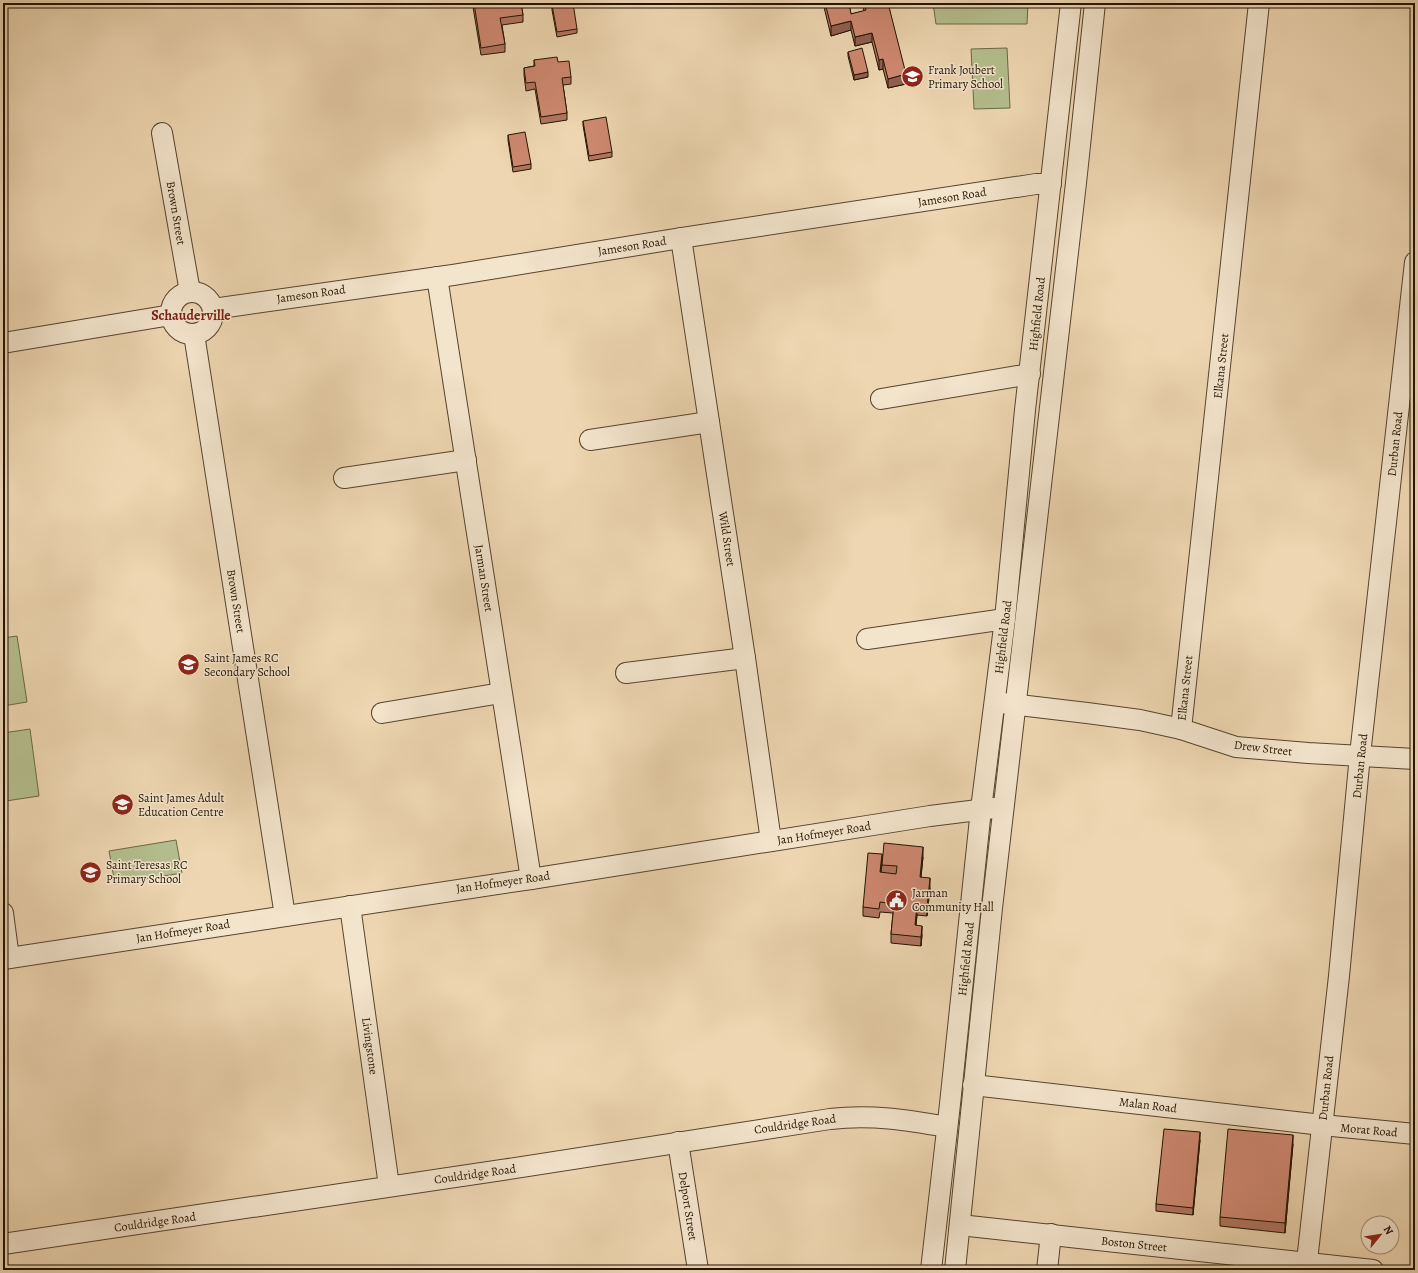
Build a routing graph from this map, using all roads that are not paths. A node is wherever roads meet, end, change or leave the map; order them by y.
1 (1071, 3) edge
2 (1095, 3) edge
3 (1260, 3) edge
4 (162, 133) dead end
5 (1050, 184) junction
6 (681, 238) junction
7 (1415, 262) edge
8 (437, 277) junction
9 (190, 292) junction
10 (213, 309) junction
11 (171, 315) junction
12 (194, 334) junction
13 (3, 343) edge
14 (1030, 374) junction
15 (881, 399) dead end
16 (709, 422) junction
17 (590, 440) dead end
18 (466, 460) junction
19 (344, 478) dead end
20 (1005, 620) junction
21 (867, 639) dead end
22 (745, 658) junction
23 (626, 673) dead end
24 (501, 693) junction
25 (994, 702) junction
26 (1015, 704) junction
27 (382, 713) dead end
28 (1181, 729) junction
29 (1360, 755) junction
30 (1415, 759) edge
31 (1004, 807) junction
32 (981, 809) junction
33 (771, 841) junction
34 (531, 879) junction
35 (350, 906) junction
36 (3, 913) edge
37 (285, 916) junction
38 (6, 958) edge
39 (973, 1085) junction
40 (1322, 1125) junction
41 (947, 1127) junction
42 (1415, 1134) edge
43 (678, 1142) junction
44 (389, 1186) junction
45 (960, 1225) junction
46 (1051, 1234) junction
47 (3, 1244) edge
48 (1307, 1267) edge
49 (698, 1270) edge
50 (931, 1270) edge
51 (955, 1270) edge
52 (1047, 1270) edge
53 (1373, 1270) edge

1 - 5 street, Highfield Road
2 - 26 street, Highfield Road
3 - 28 street, Elkana Street
4 - 9 street, Brown Street
5 - 6 street, Jameson Road
5 - 14 street, Highfield Road
6 - 8 street, Jameson Road
6 - 16 street, Wild Street
7 - 29 street, Durban Road
8 - 10 street, Jameson Road
8 - 18 street, Jarman Street
9 - 10 street
9 - 11 street
10 - 12 street
11 - 12 street
11 - 13 street
12 - 37 street, Brown Street
14 - 15 street
14 - 20 street, Highfield Road
16 - 17 street
16 - 22 street, Wild Street
18 - 19 street
18 - 24 street, Jarman Street
20 - 21 street
20 - 25 street, Highfield Road
22 - 23 street
22 - 33 street, Wild Street
24 - 27 street
24 - 34 street, Jarman Street
25 - 26 street, Drew Street
25 - 32 street, Highfield Road
26 - 28 street, Drew Street
26 - 31 street, Highfield Road
28 - 29 street, Drew Street
29 - 30 street, Drew Street
29 - 40 street, Durban Road
31 - 32 street, Jan Hofmeyer Road
31 - 39 street, Highfield Road
32 - 33 street, Jan Hofmeyer Road
32 - 41 street, Highfield Road
33 - 34 street, Jan Hofmeyer Road
34 - 35 street, Jan Hofmeyer Road
35 - 37 street, Jan Hofmeyer Road
35 - 44 street, Livingstone
36 - 38 street
37 - 38 street, Jan Hofmeyer Road
39 - 40 street, Malan Road
39 - 45 street, Highfield Road
40 - 42 street, Morat Road
40 - 48 street, Durban Road
41 - 43 street, Couldridge Road
41 - 50 street, Highfield Road
43 - 44 street, Couldridge Road
43 - 49 street, Delport Street
44 - 47 street, Couldridge Road
45 - 46 street, Boston Street
45 - 51 street, Highfield Road
46 - 48 street, Boston Street
46 - 52 street
48 - 53 street, Boston Street

